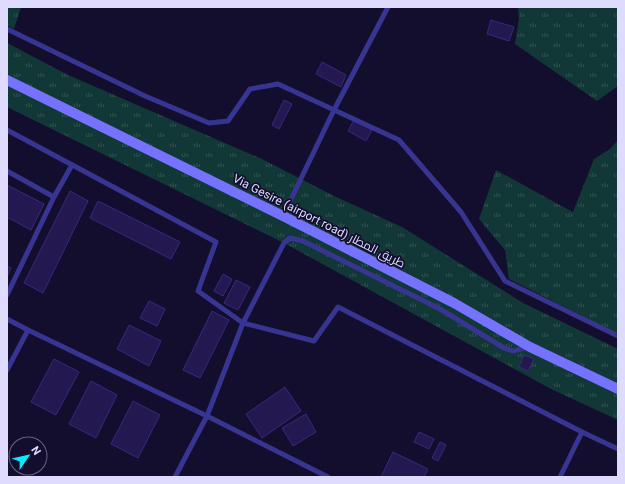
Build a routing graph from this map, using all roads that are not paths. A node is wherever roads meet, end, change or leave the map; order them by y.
1 (388, 7) edge
2 (7, 29) edge
3 (7, 80) edge
4 (334, 110) junction
5 (7, 130) edge
6 (72, 165) junction
7 (7, 171) edge
8 (54, 197) junction
9 (283, 216) junction
10 (7, 295) edge
11 (7, 319) edge
12 (243, 323) junction
13 (28, 330) junction
14 (618, 336) edge
15 (530, 347) junction
16 (7, 370) edge
17 (618, 389) edge
18 (207, 416) junction
19 (582, 432) junction
20 (618, 449) edge
21 (175, 477) edge
22 (328, 477) edge
23 (560, 477) edge

1 - 4 lane
2 - 4 lane
3 - 9 main road, Via Gesire (airport road) طريق المطار
4 - 9 lane
4 - 14 lane
5 - 6 lane
6 - 8 lane
6 - 12 lane
7 - 8 lane
8 - 10 lane
9 - 15 main road, Via Gesire (airport road) طريق المطار
11 - 13 lane
12 - 15 lane
12 - 18 lane
12 - 19 lane
13 - 16 lane
13 - 18 lane
15 - 17 main road, Via Gesire (airport road) طريق المطار
18 - 21 lane
18 - 22 lane
19 - 20 lane
19 - 23 lane

